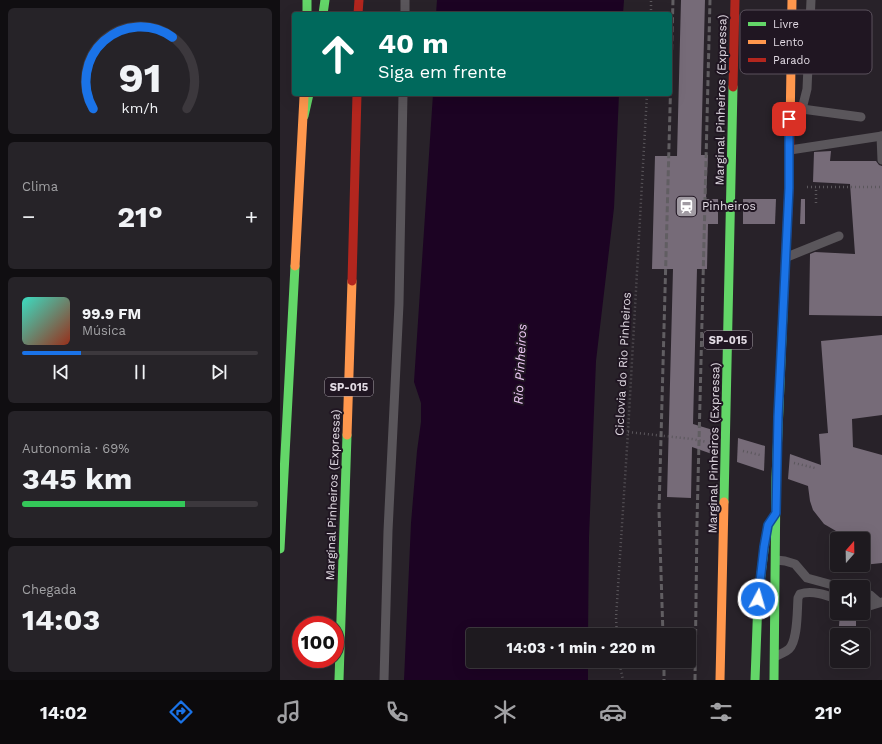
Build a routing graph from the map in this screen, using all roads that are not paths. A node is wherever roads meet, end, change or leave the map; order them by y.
1 (307, 0) edge
2 (325, 0) edge
3 (359, 0) edge
4 (406, 0) edge
5 (735, 0) edge
6 (792, 0) edge
7 (811, 0) edge
8 (792, 10) edge
9 (811, 10) edge
10 (307, 12) edge
11 (323, 12) edge
12 (358, 12) edge
13 (405, 12) edge
14 (790, 74) edge
15 (808, 74) edge
16 (304, 96) edge
17 (309, 96) edge
18 (357, 96) edge
19 (403, 96) edge
20 (802, 109) junction
21 (304, 116) junction
22 (861, 117) dead end
23 (789, 134) junction
24 (882, 136) edge
25 (789, 150) junction
26 (882, 160) edge
27 (839, 236) dead end
28 (786, 258) junction
29 (776, 513) junction
30 (280, 549) edge
31 (776, 560) junction
32 (830, 584) edge
33 (870, 595) edge
34 (830, 596) edge
35 (880, 602) edge
36 (870, 606) edge
37 (775, 657) junction
38 (339, 680) edge
39 (384, 680) edge
40 (720, 680) edge
41 (755, 680) edge
42 (774, 680) edge

1 - 10 main road
2 - 11 main road
3 - 12 main road
4 - 13 lane
5 - 40 main road, Marginal Pinheiros (Expressa) / SP-015
6 - 8 main road
7 - 9 lane
14 - 23 main road
15 - 20 lane
16 - 21 main road
17 - 21 main road
18 - 38 main road, Marginal Pinheiros (Expressa) / SP-015
19 - 39 lane
20 - 22 lane
20 - 23 lane
21 - 30 main road
23 - 25 main road
24 - 25 lane
24 - 26 lane
25 - 28 main road
27 - 28 lane
28 - 29 main road
29 - 31 main road
29 - 41 main road
31 - 32 lane
31 - 37 main road
33 - 35 lane
34 - 37 lane
35 - 36 lane
37 - 42 main road

